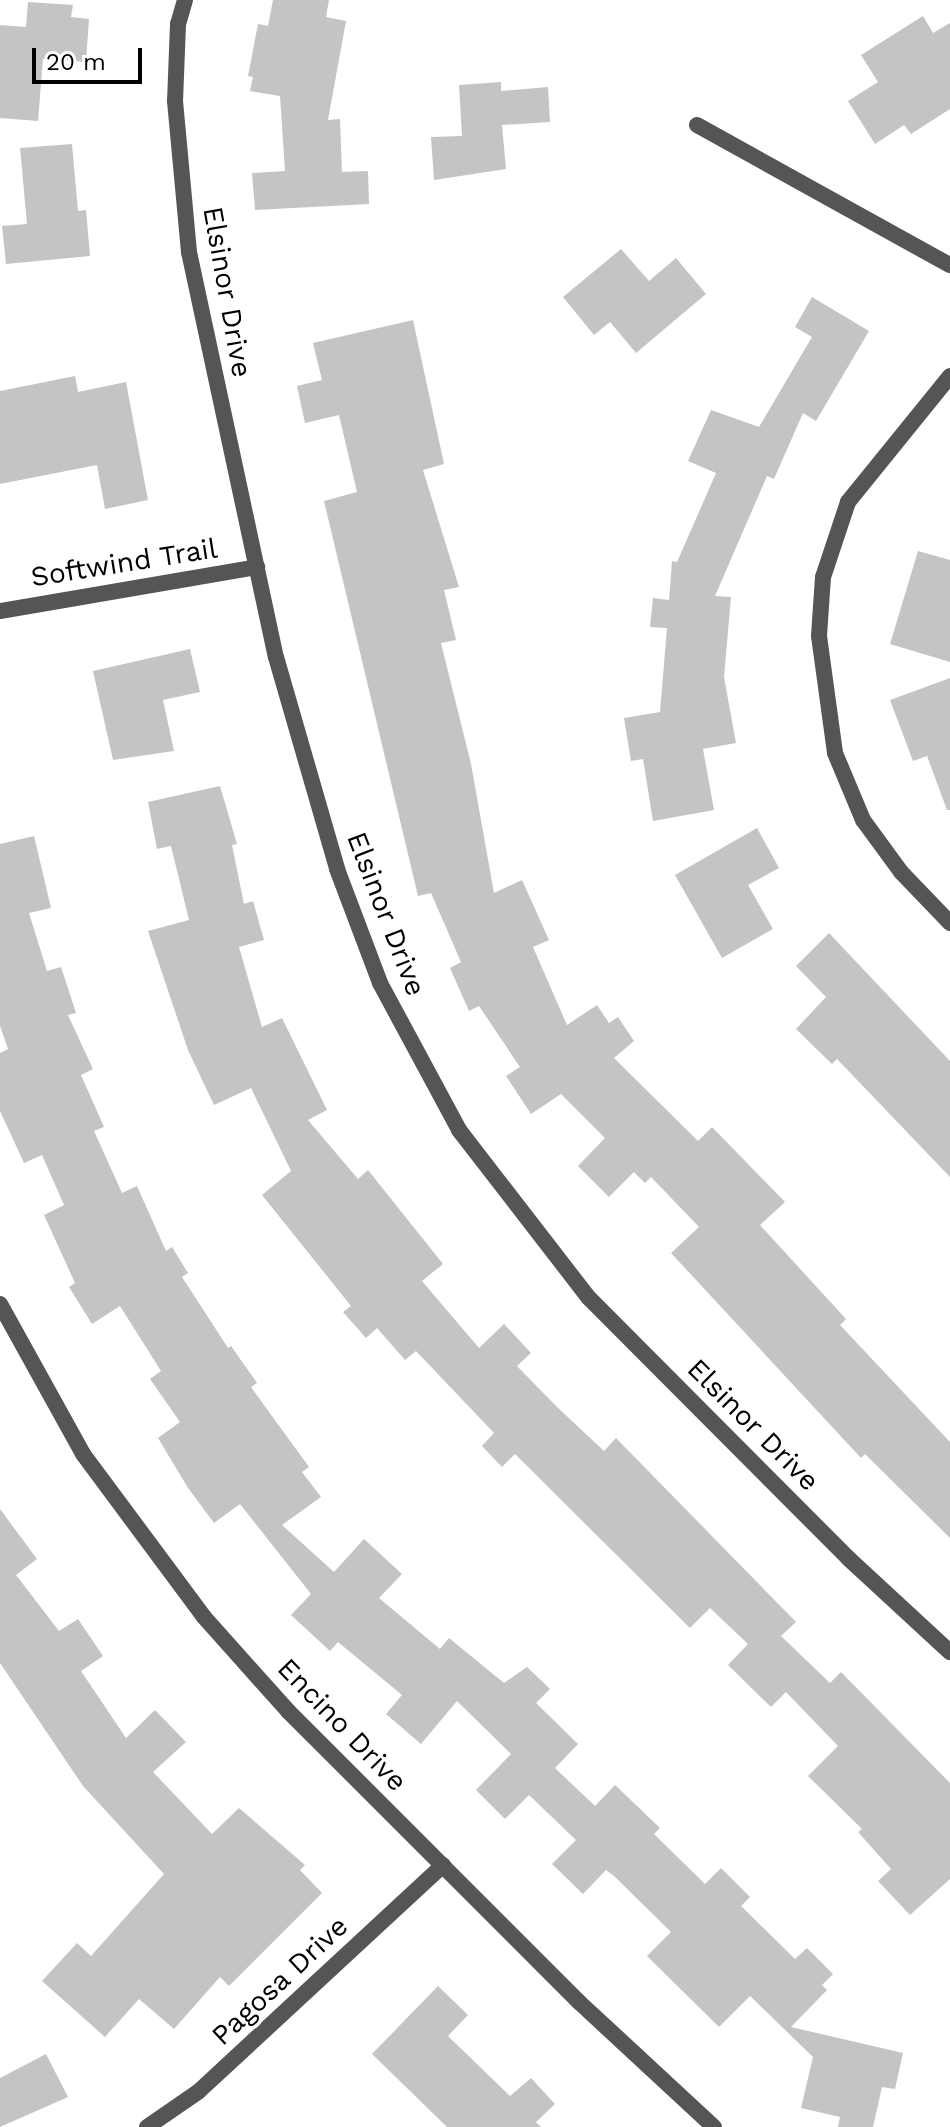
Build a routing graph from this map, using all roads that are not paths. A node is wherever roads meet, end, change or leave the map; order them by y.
1 (185, 0) edge
2 (697, 125) dead end
3 (950, 265) edge
4 (950, 376) edge
5 (257, 567) junction
6 (0, 611) edge
7 (950, 923) edge
8 (0, 1304) edge
9 (950, 1652) edge
10 (443, 1865) junction
11 (147, 2127) edge
12 (714, 2127) edge

1 - 5 street, Elsinor Drive
2 - 3 street
4 - 7 street
5 - 6 street, Softwind Trail
5 - 9 street, Elsinor Drive
8 - 10 street, Encino Drive
10 - 11 street, Pagosa Drive
10 - 12 street, Encino Drive

